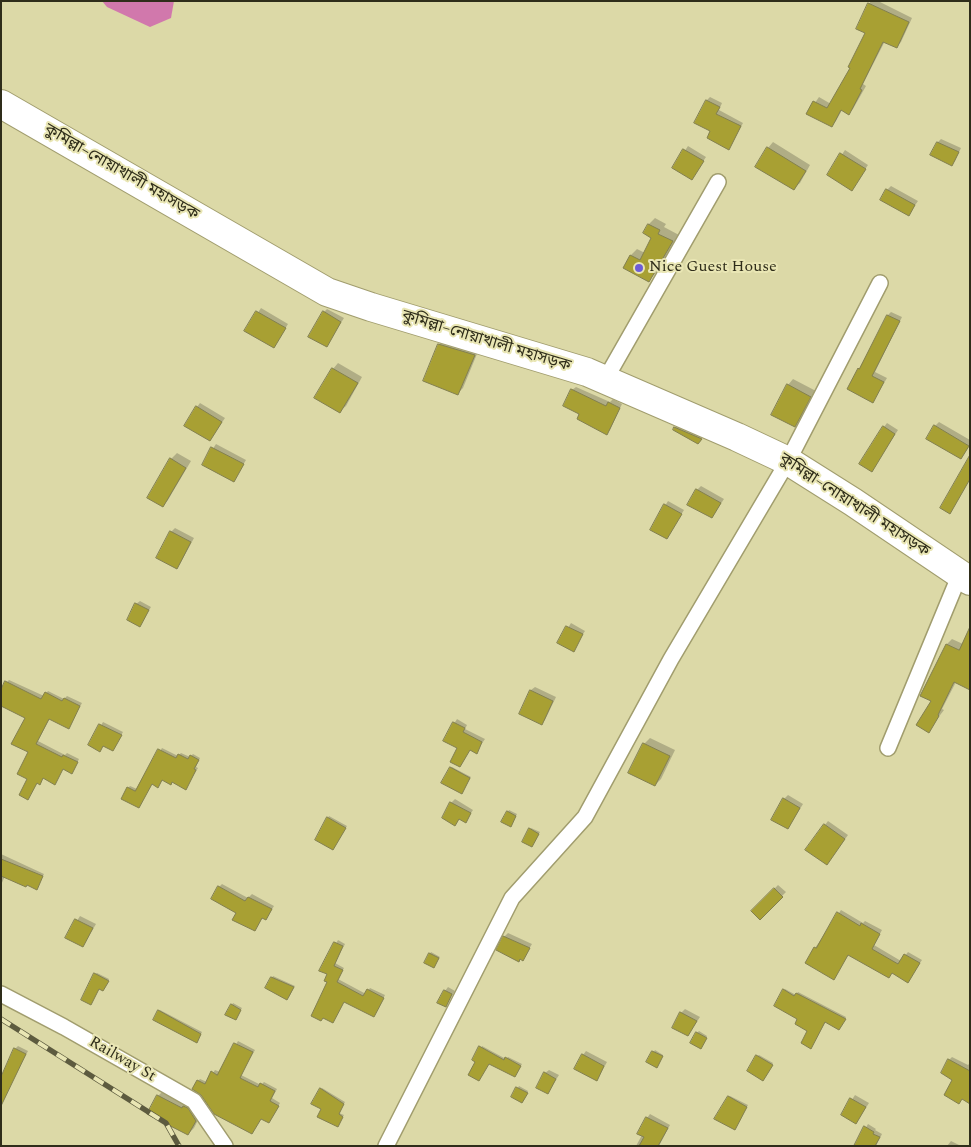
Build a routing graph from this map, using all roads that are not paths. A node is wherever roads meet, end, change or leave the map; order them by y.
1 (1, 104) edge
2 (718, 182) dead end
3 (880, 283) dead end
4 (605, 380) junction
5 (788, 461) junction
6 (965, 577) edge
7 (888, 748) dead end
8 (1, 994) edge
9 (225, 1146) edge
10 (386, 1146) edge

1 - 4 highway, কুমিল্লা–নোয়াখালী মহাসড়ক
2 - 4 street
3 - 5 street
4 - 5 highway, কুমিল্লা–নোয়াখালী মহাসড়ক
5 - 6 highway, কুমিল্লা–নোয়াখালী মহাসড়ক
5 - 10 street
6 - 7 street
8 - 9 street, Railway St

